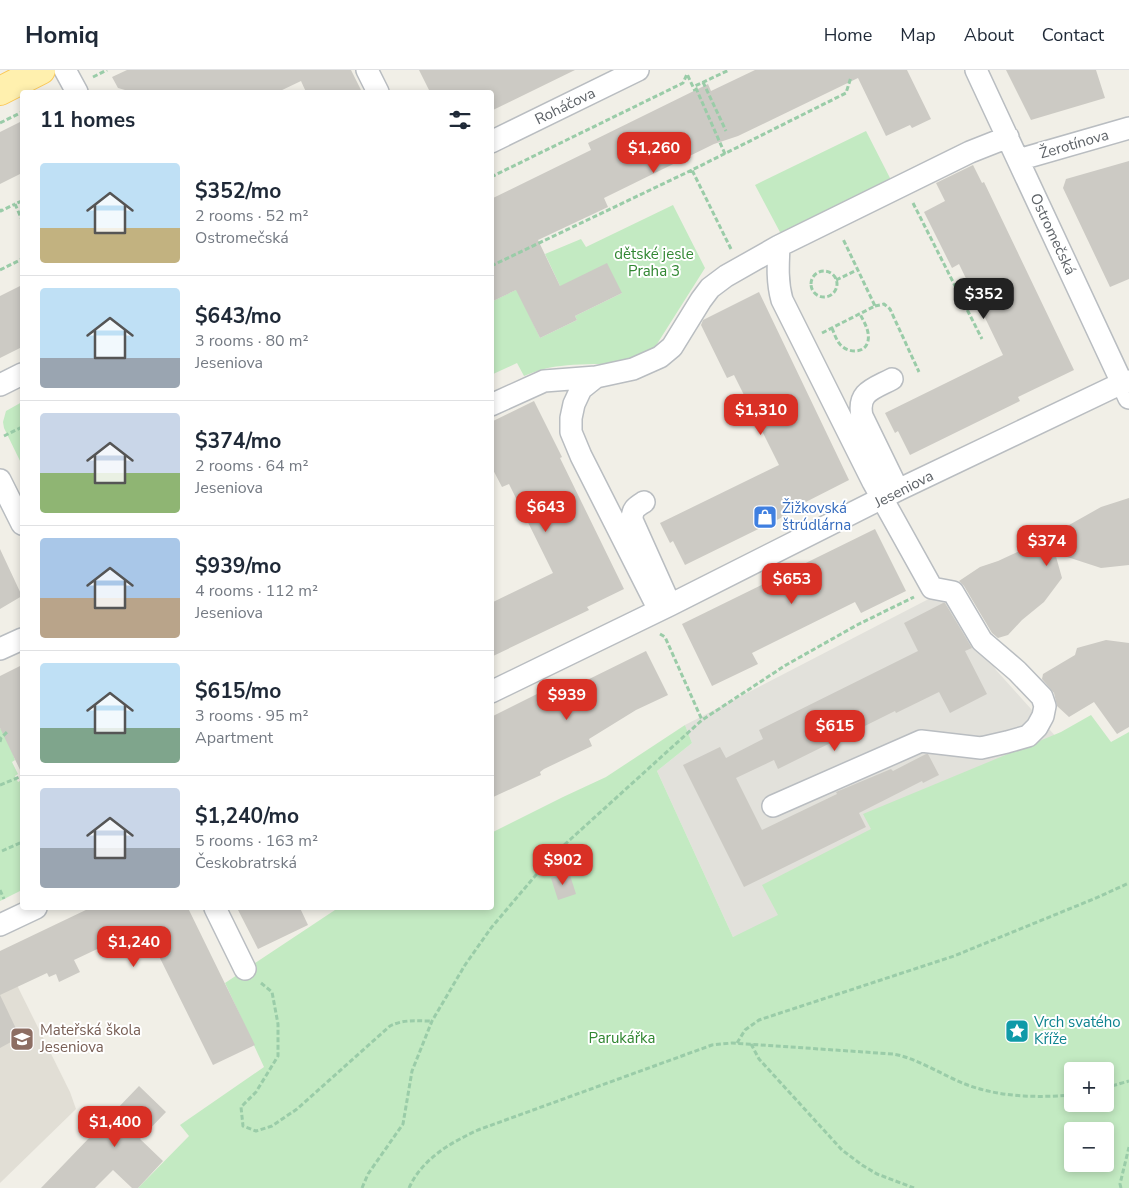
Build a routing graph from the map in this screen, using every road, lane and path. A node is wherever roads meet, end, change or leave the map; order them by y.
1 (41, 70) edge
2 (66, 70) edge
3 (367, 70) edge
4 (638, 70) edge
5 (729, 70) edge
6 (976, 70) edge
7 (851, 77) dead end
8 (703, 82) junction
9 (76, 90) edge
10 (377, 90) edge
11 (0, 91) edge
12 (695, 91) dead end
13 (20, 113) edge
14 (0, 123) edge
15 (577, 126) dead end
16 (1129, 128) edge
17 (726, 131) dead end
18 (580, 133) junction
19 (1008, 137) junction
20 (494, 141) edge
21 (725, 154) junction
22 (1018, 160) junction
23 (692, 170) junction
24 (494, 176) edge
25 (912, 181) junction
26 (20, 202) edge
27 (15, 204) junction
28 (0, 209) edge
29 (20, 215) edge
30 (834, 219) junction
31 (779, 246) junction
32 (731, 250) dead end
33 (20, 260) edge
34 (494, 265) edge
35 (0, 270) edge
36 (857, 270) junction
37 (836, 280) junction
38 (875, 306) junction
39 (860, 314) junction
40 (832, 328) junction
41 (982, 339) dead end
42 (804, 342) junction
43 (919, 372) dead end
44 (20, 375) edge
45 (596, 377) junction
46 (892, 379) dead end
47 (0, 385) edge
48 (1127, 388) edge
49 (494, 404) edge
50 (20, 428) edge
51 (4, 436) dead end
52 (0, 480) edge
53 (890, 495) junction
54 (644, 502) dead end
55 (20, 520) edge
56 (932, 588) junction
57 (661, 615) junction
58 (20, 640) edge
59 (0, 649) edge
60 (494, 691) edge
61 (702, 720) junction
62 (7, 732) dead end
63 (0, 742) edge
64 (20, 777) edge
65 (0, 785) edge
66 (773, 806) dead end
67 (20, 843) edge
68 (1, 850) edge
69 (1129, 883) edge
70 (0, 890) edge
71 (6, 903) dead end
72 (32, 910) edge
73 (216, 910) edge
74 (0, 925) edge
75 (252, 975) joint
76 (432, 1022) junction
77 (737, 1043) junction
78 (751, 1044) junction
79 (1129, 1081) edge
80 (1114, 1085) edge
81 (1064, 1095) edge
82 (1129, 1147) edge
83 (362, 1188) edge
84 (408, 1188) edge
85 (914, 1188) edge
86 (1121, 1188) edge

1 - 11 main road
2 - 9 street
3 - 10 street
4 - 20 street, Roháčova
5 - 8 path
6 - 19 street, Ostromečská
7 - 21 path
8 - 17 path
8 - 21 path
12 - 18 path
13 - 14 path
15 - 18 path
16 - 22 street, Žerotínova
18 - 24 path
19 - 22 street, Ostromečská
19 - 25 street
21 - 23 path
22 - 48 street, Ostromečská
23 - 32 path
23 - 34 path
25 - 30 street
25 - 41 path
26 - 27 path
27 - 28 path
27 - 29 path
30 - 31 street
30 - 36 path
31 - 42 street
31 - 45 street
33 - 35 path
36 - 37 path
36 - 38 path
37 - 37 path
38 - 39 path
38 - 43 path
39 - 40 path
39 - 40 path
40 - 42 path
42 - 53 street
44 - 47 street
45 - 49 street
45 - 57 street
46 - 53 street
48 - 53 street, Jeseniova
50 - 51 path
52 - 55 street
53 - 56 street
53 - 57 street, Jeseniova
54 - 57 street
56 - 61 path
56 - 66 street
57 - 60 street, Jeseniova
57 - 61 path
58 - 59 street
61 - 76 path
62 - 63 path
64 - 65 path
67 - 68 path
69 - 77 path
70 - 71 path
72 - 74 street
73 - 75 street
75 - 76 path
76 - 83 path
77 - 78 path
77 - 84 path
78 - 81 path
78 - 85 path
79 - 80 path
82 - 86 path

